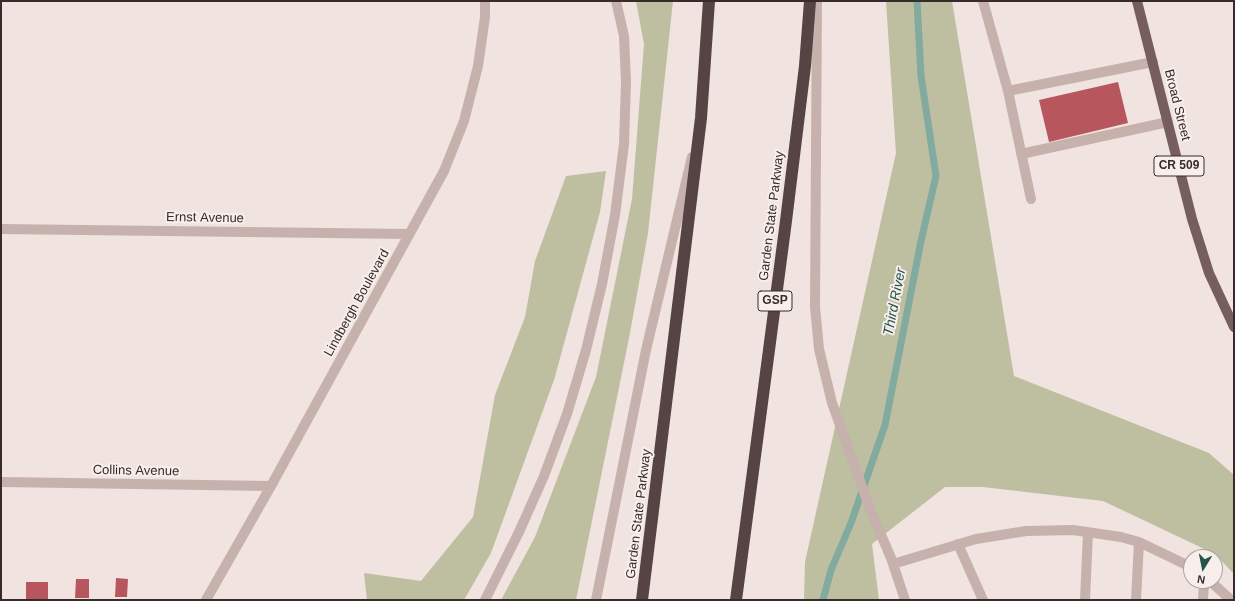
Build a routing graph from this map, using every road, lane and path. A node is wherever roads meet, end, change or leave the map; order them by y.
1 (485, 1) edge
2 (616, 1) edge
3 (709, 1) edge
4 (810, 1) edge
5 (817, 1) edge
6 (983, 1) edge
7 (1137, 1) edge
8 (1152, 62) junction
9 (1008, 91) junction
10 (701, 118) junction
11 (1168, 122) junction
12 (1020, 154) junction
13 (1031, 200) dead end
14 (1, 229) edge
15 (410, 234) junction
16 (1233, 321) edge
17 (1, 482) edge
18 (271, 486) junction
19 (1088, 532) junction
20 (1140, 542) junction
21 (958, 544) junction
22 (1183, 563) edge
23 (893, 564) junction
24 (1204, 589) edge
25 (1219, 589) edge
26 (206, 600) edge
27 (485, 600) edge
28 (596, 600) edge
29 (642, 600) edge
30 (736, 600) edge
31 (905, 600) edge
32 (983, 600) edge
33 (1085, 600) edge
34 (1136, 600) edge
35 (1203, 600) edge
36 (1231, 600) edge

1 - 15 street, Lindbergh Boulevard
2 - 27 street
3 - 10 highway, Garden State Parkway
4 - 30 highway, Garden State Parkway / GSP
5 - 23 street
6 - 9 street
7 - 8 main road, Broad Street / CR 509
8 - 9 street
8 - 11 main road, Broad Street / CR 509
9 - 12 street
10 - 28 street
10 - 29 highway, Garden State Parkway
11 - 12 street
11 - 16 main road, Broad Street / CR 509
12 - 13 street
14 - 15 street, Ernst Avenue
15 - 18 street, Lindbergh Boulevard
17 - 18 street, Collins Avenue
18 - 26 street, Lindbergh Boulevard
19 - 20 street
19 - 21 street
19 - 33 street
20 - 22 street
20 - 34 street
21 - 23 street
21 - 32 street
23 - 31 street
24 - 35 street
25 - 36 street

